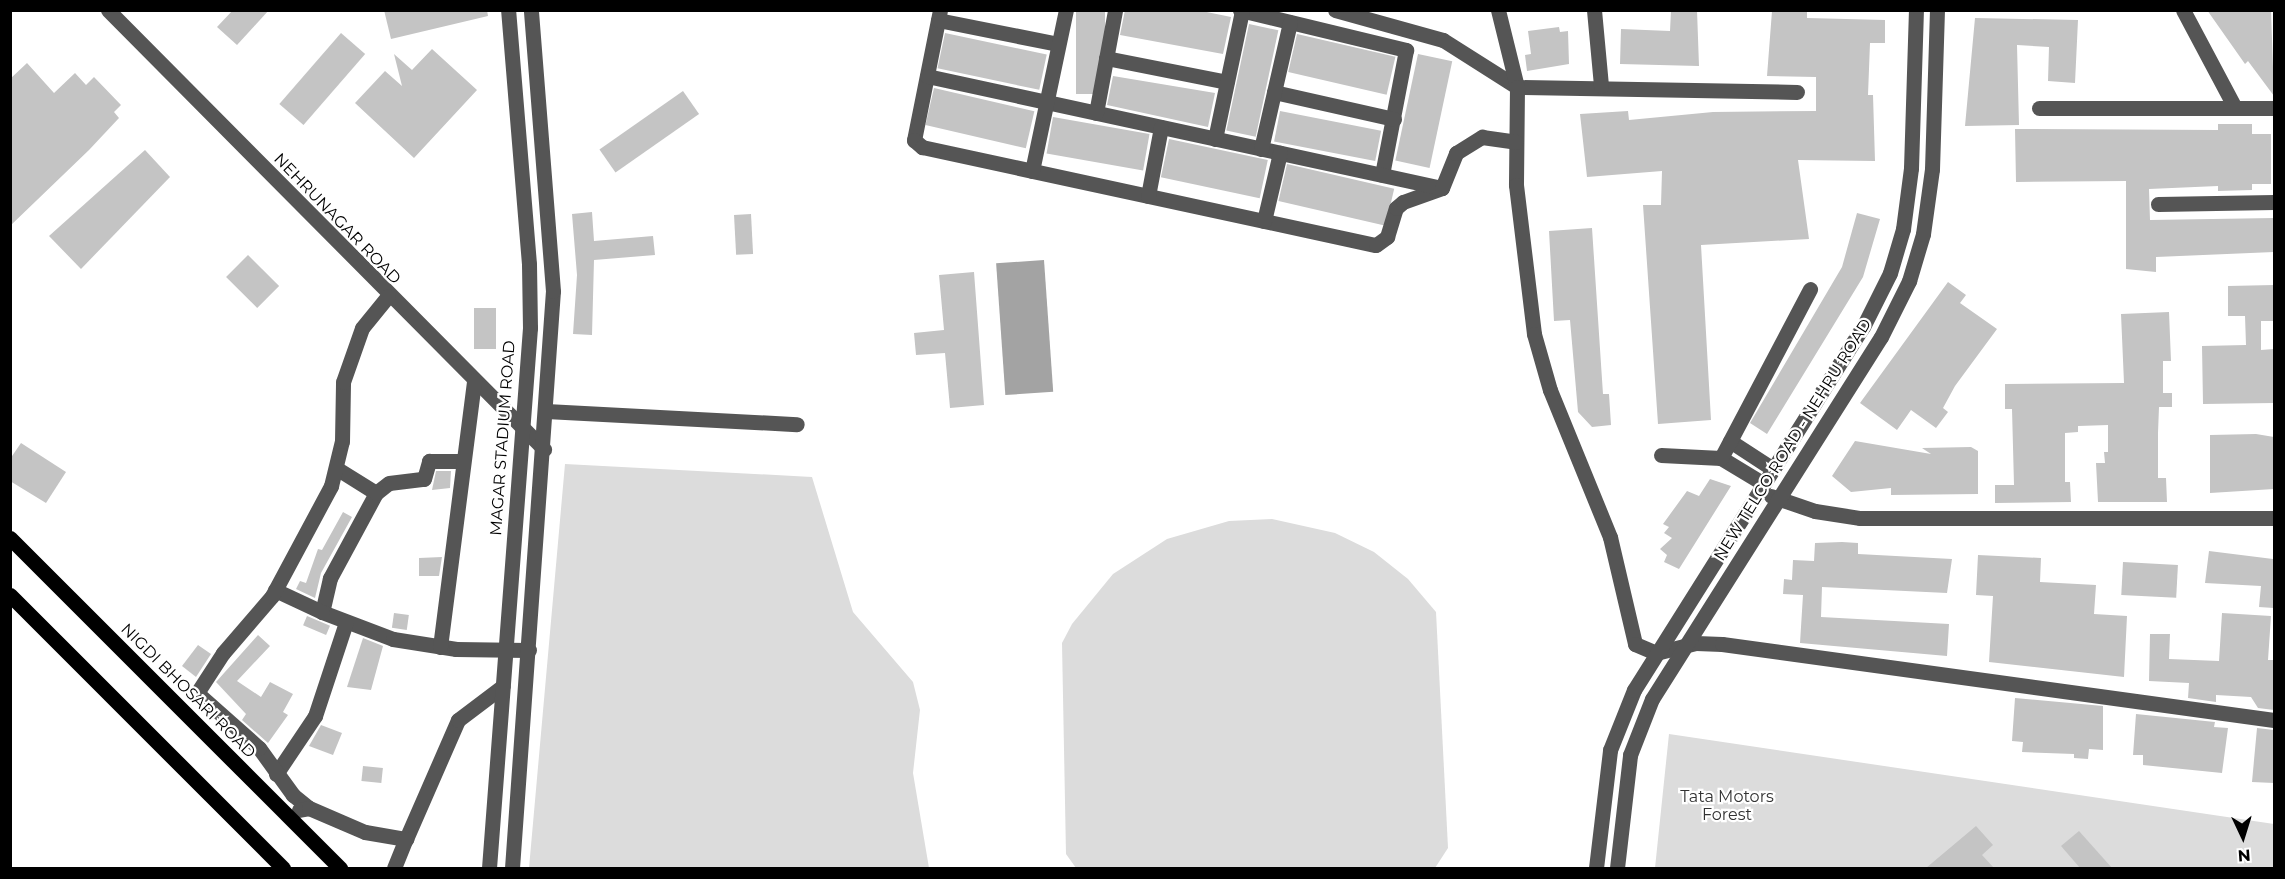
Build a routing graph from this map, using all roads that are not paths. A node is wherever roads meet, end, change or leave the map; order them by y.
1 (108, 10) edge
2 (508, 10) edge
3 (531, 10) edge
4 (1066, 10) edge
5 (1115, 10) edge
6 (1335, 10) edge
7 (1498, 10) edge
8 (1594, 10) edge
9 (1916, 10) edge
10 (1937, 10) edge
11 (2183, 10) edge
12 (1241, 11) edge
13 (938, 15) edge
14 (1290, 22) junction
15 (1058, 45) junction
16 (1106, 58) junction
17 (927, 76) junction
18 (1227, 82) junction
19 (1601, 86) junction
20 (1517, 87) junction
21 (1274, 92) junction
22 (1797, 92) dead end
23 (1045, 102) junction
24 (2039, 108) dead end
25 (2235, 108) junction
26 (2274, 108) edge
27 (1096, 113) junction
28 (1394, 119) junction
29 (1161, 127) junction
30 (1215, 139) junction
31 (1516, 142) junction
32 (1261, 149) junction
33 (1280, 153) junction
34 (1032, 171) junction
35 (1382, 175) junction
36 (1442, 188) junction
37 (1148, 196) junction
38 (2274, 202) edge
39 (2158, 204) dead end
40 (1264, 221) junction
41 (1898, 247) junction
42 (1918, 253) junction
43 (1810, 289) dead end
44 (387, 296) junction
45 (474, 380) junction
46 (546, 411) junction
47 (797, 423) dead end
48 (522, 428) junction
49 (1730, 441) junction
50 (544, 449) junction
51 (1661, 455) dead end
52 (1720, 458) junction
53 (462, 460) junction
54 (336, 468) junction
55 (1773, 469) junction
56 (1762, 487) junction
57 (376, 493) junction
58 (1778, 500) junction
59 (2274, 518) edge
60 (10, 538) edge
61 (275, 590) junction
62 (10, 595) edge
63 (322, 612) junction
64 (346, 622) junction
65 (440, 647) junction
66 (1682, 649) junction
67 (529, 650) junction
68 (506, 651) junction
69 (1656, 653) junction
70 (503, 686) junction
71 (2274, 720) edge
72 (276, 774) junction
73 (309, 808) junction
74 (285, 813) junction
75 (406, 839) junction
76 (283, 868) edge
77 (340, 868) edge
78 (394, 868) edge
79 (489, 868) edge
80 (512, 868) edge
81 (1596, 868) edge
82 (1617, 868) edge

1 - 44 street, NEHRUNAGAR ROAD
2 - 48 street, MAGAR STADIUM ROAD
3 - 46 street
4 - 15 street
5 - 16 street
6 - 20 street
7 - 20 street
8 - 19 street
9 - 41 street, NEW TELCO ROAD - NEHRU ROAD
10 - 42 street, NEW TELCO ROAD - NEHRU ROAD
11 - 25 street
12 - 14 street
12 - 18 street
13 - 15 street
13 - 17 street
14 - 21 street
14 - 28 street
15 - 23 street
16 - 18 street
16 - 27 street
17 - 23 street
17 - 34 street
18 - 30 street
19 - 20 street
19 - 22 street
20 - 31 street
21 - 28 street
21 - 32 street
23 - 27 street
23 - 34 street
24 - 25 street
25 - 26 street
27 - 29 street
28 - 35 street
29 - 30 street
29 - 37 street
30 - 32 street
31 - 36 street
31 - 69 street
32 - 33 street
33 - 35 street
33 - 40 street
34 - 37 street
35 - 36 street
36 - 40 street
37 - 40 street
38 - 39 street
41 - 42 street
41 - 55 street, NEW TELCO ROAD - NEHRU ROAD
42 - 58 street, NEW TELCO ROAD - NEHRU ROAD
43 - 49 street
44 - 45 street, NEHRUNAGAR ROAD
44 - 54 street
45 - 48 street, NEHRUNAGAR ROAD
45 - 53 street
46 - 47 street
46 - 50 street
48 - 50 street, NEHRUNAGAR ROAD
48 - 68 street, MAGAR STADIUM ROAD
49 - 52 street
49 - 55 street
50 - 67 street
51 - 52 street
52 - 56 street
53 - 57 street
53 - 65 street
54 - 57 street
54 - 61 street
55 - 56 street, NEW TELCO ROAD - NEHRU ROAD
56 - 58 street
56 - 69 street, NEW TELCO ROAD - NEHRU ROAD
57 - 63 street
58 - 59 street
58 - 66 street, NEW TELCO ROAD - NEHRU ROAD
60 - 74 main road, NIGDI BHOSARI ROAD
61 - 63 street
61 - 72 street
62 - 76 main road
63 - 64 street
64 - 65 street
64 - 72 street
65 - 68 street
66 - 69 street
66 - 71 street
66 - 82 street, NEW TELCO ROAD - NEHRU ROAD
67 - 68 street
67 - 80 street
68 - 70 street, MAGAR STADIUM ROAD
69 - 81 street, NEW TELCO ROAD - NEHRU ROAD
70 - 75 street
70 - 79 street, MAGAR STADIUM ROAD
72 - 73 street
73 - 74 street
73 - 75 street
74 - 77 main road, NIGDI BHOSARI ROAD
75 - 78 street

